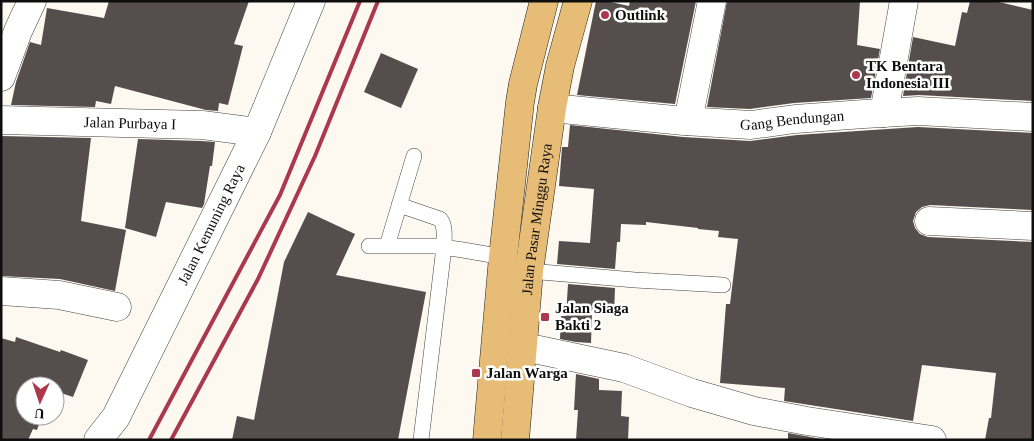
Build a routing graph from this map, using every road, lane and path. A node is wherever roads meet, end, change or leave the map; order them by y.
1 (32, 1) edge
2 (311, 1) edge
3 (544, 1) edge
4 (578, 1) edge
5 (712, 1) edge
6 (904, 1) edge
7 (1, 77) edge
8 (552, 108) junction
9 (884, 113) junction
10 (1033, 117) edge
11 (1, 120) edge
12 (677, 120) junction
13 (257, 132) junction
14 (414, 156) dead end
15 (399, 205) junction
16 (929, 221) dead end
17 (1033, 226) edge
18 (369, 246) dead end
19 (387, 246) junction
20 (444, 247) junction
21 (503, 257) junction
22 (529, 271) junction
23 (723, 285) dead end
24 (1, 291) edge
25 (117, 307) dead end
26 (522, 348) junction
27 (98, 440) edge
28 (421, 440) edge
29 (487, 440) edge
30 (515, 440) edge
31 (932, 440) edge

1 - 7 street
2 - 13 street, Jalan Kemuning Raya
3 - 21 main road, Jalan Pasar Minggu Raya
4 - 8 main road, Jalan Pasar Minggu Raya
5 - 12 street
6 - 9 street
8 - 12 street, Gang Bendungan
8 - 22 main road, Jalan Pasar Minggu Raya
9 - 10 street, Gang Bendungan
9 - 12 street, Gang Bendungan
11 - 13 street, Jalan Purbaya I
13 - 27 street, Jalan Kemuning Raya
14 - 15 lane
15 - 19 lane
15 - 20 lane
16 - 17 street
18 - 19 lane
19 - 20 lane
20 - 21 lane
20 - 28 lane
21 - 29 main road, Jalan Pasar Minggu Raya
22 - 23 lane
22 - 26 main road, Jalan Pasar Minggu Raya
24 - 25 street
26 - 30 main road, Jalan Pasar Minggu Raya
26 - 31 street

